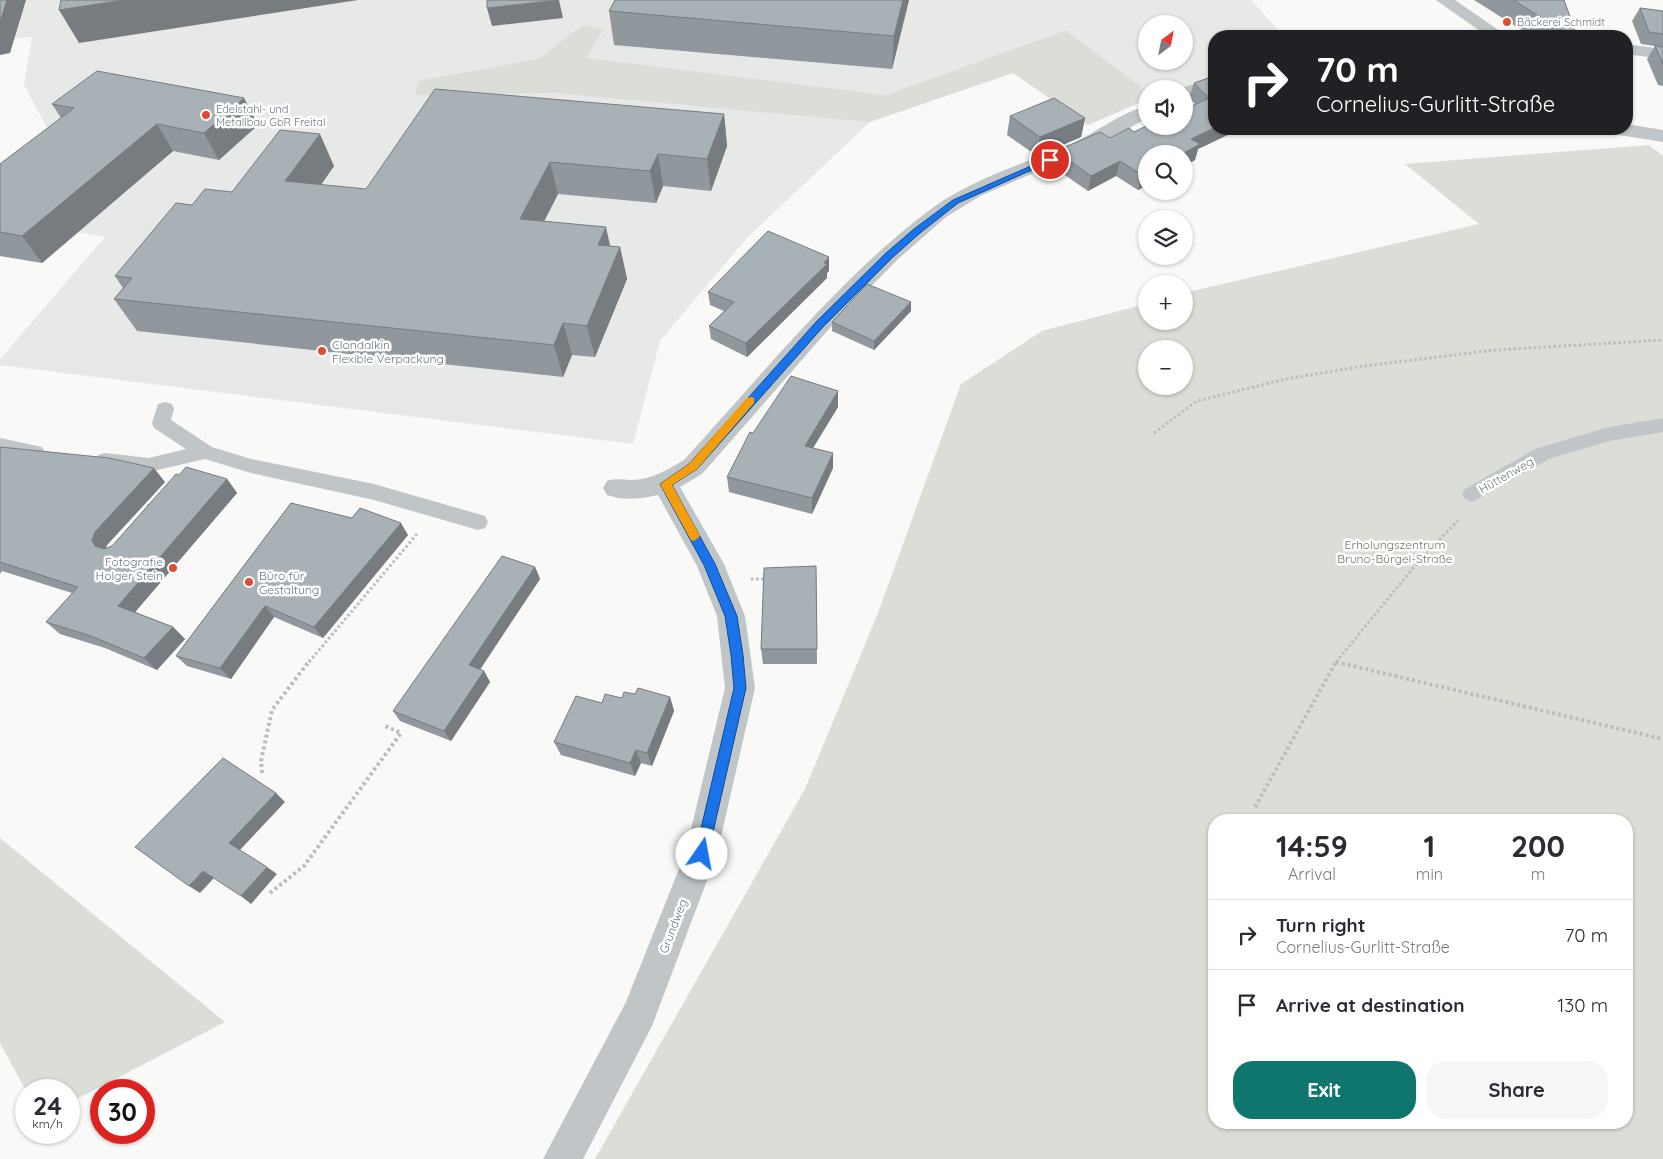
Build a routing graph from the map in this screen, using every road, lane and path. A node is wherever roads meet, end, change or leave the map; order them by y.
1 (1444, 0) edge
2 (1487, 30) edge
3 (1633, 50) edge
4 (1663, 54) edge
5 (1208, 84) edge
6 (1193, 90) edge
7 (1138, 116) edge
8 (1633, 131) edge
9 (1663, 136) edge
10 (1663, 340) edge
11 (165, 409) dead end
12 (1663, 425) edge
13 (1154, 433) dead end
14 (0, 445) edge
15 (205, 452) junction
16 (58, 455) edge
17 (87, 459) edge
18 (665, 484) junction
19 (616, 488) dead end
20 (1472, 494) joint
21 (152, 507) edge
22 (478, 522) dead end
23 (414, 537) dead end
24 (1336, 662) junction
25 (383, 725) dead end
26 (1663, 739) edge
27 (262, 773) dead end
28 (1255, 807) dead end
29 (270, 893) dead end
30 (562, 1159) edge

1 - 2 street
3 - 4 street
5 - 6 street
7 - 18 street
8 - 9 street
10 - 13 path
11 - 15 lane
12 - 20 lane, Hüttenweg
14 - 16 lane
15 - 17 lane
15 - 21 lane
15 - 22 lane
18 - 19 street
18 - 30 street, Grundweg
20 - 24 path, Hüttenweg
23 - 27 path
24 - 26 path
24 - 28 path, Hüttenweg
25 - 29 path

